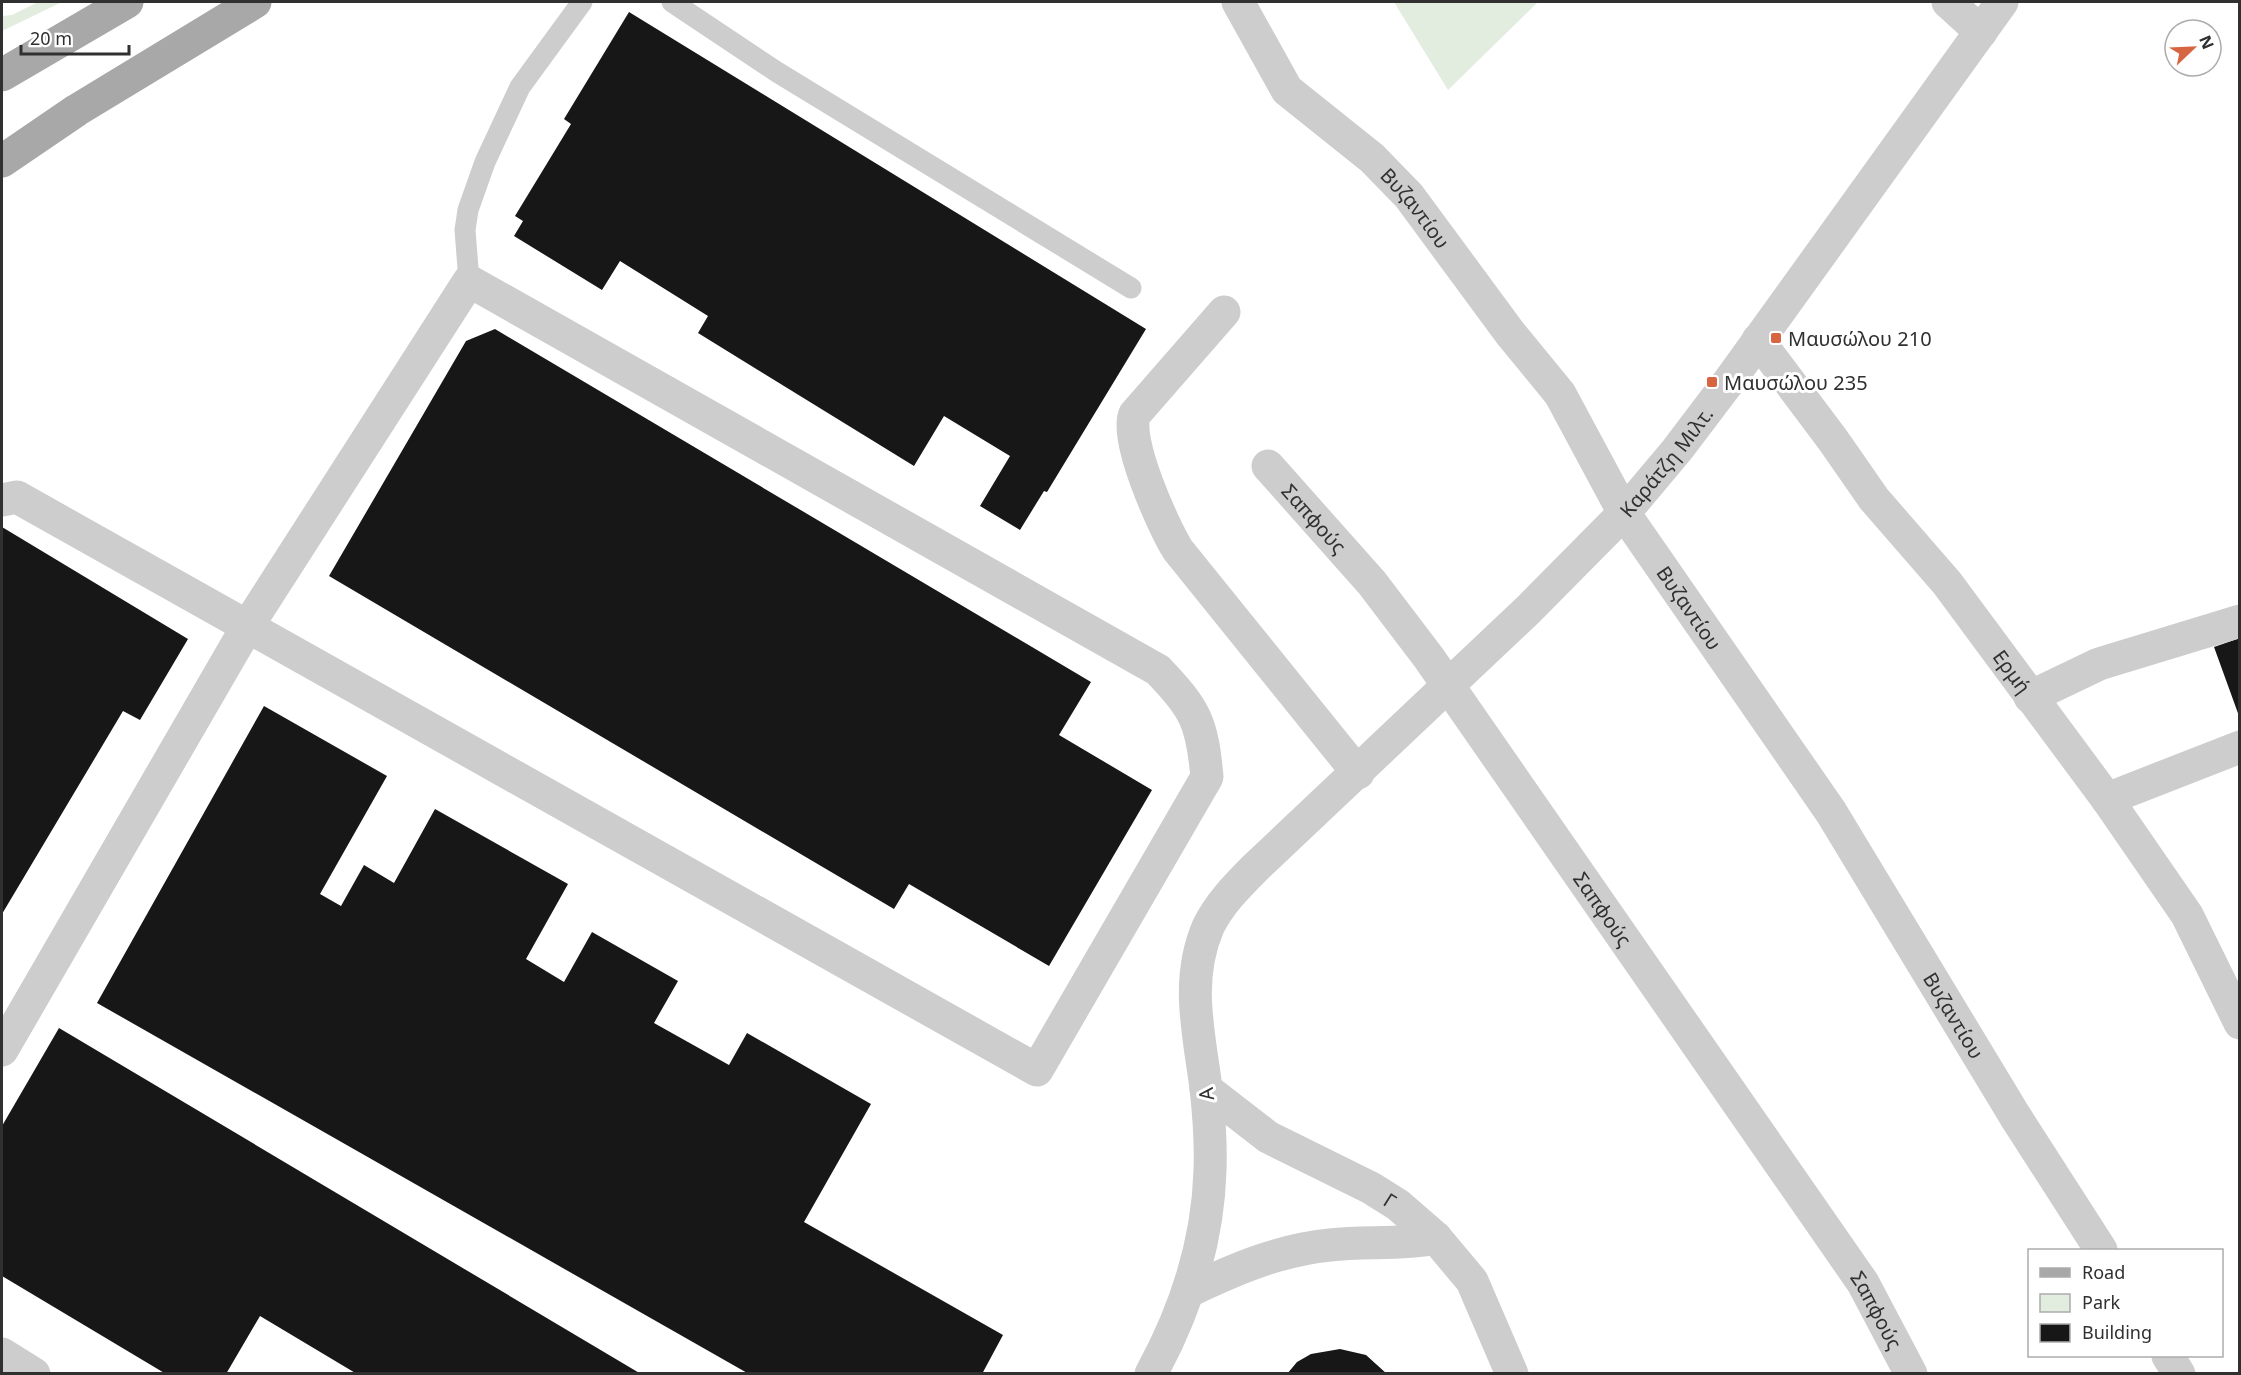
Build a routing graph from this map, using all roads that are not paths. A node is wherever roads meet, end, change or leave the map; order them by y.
1 (127, 2) edge
2 (255, 2) edge
3 (582, 2) edge
4 (672, 2) edge
5 (1238, 2) edge
6 (1948, 2) edge
7 (2002, 2) edge
8 (1981, 32) junction
9 (2, 75) edge
10 (2, 161) edge
11 (469, 281) junction
12 (1131, 288) dead end
13 (1224, 312) dead end
14 (1758, 340) junction
15 (1268, 465) dead end
16 (2, 500) edge
17 (1624, 513) junction
18 (2240, 621) edge
19 (247, 627) junction
20 (1448, 686) junction
21 (2030, 697) junction
22 (2240, 747) edge
23 (1358, 772) junction
24 (2107, 799) junction
25 (1288, 836) joint
26 (2240, 1023) edge
27 (2, 1050) edge
28 (1206, 1089) junction
29 (1436, 1238) junction
30 (2100, 1249) edge
31 (1189, 1291) junction
32 (2, 1354) edge
33 (2169, 1357) edge
34 (34, 1374) edge
35 (1151, 1374) edge
36 (1512, 1374) edge
37 (1911, 1374) edge
38 (2179, 1374) edge

1 - 9 main road
2 - 10 main road
3 - 11 lane
4 - 12 lane
5 - 17 street, Βυζαντίου
6 - 8 street
7 - 8 street, Καράτζη Μιλτ.
8 - 14 street, Καράτζη Μιλτ.
11 - 19 street
11 - 19 street
13 - 23 street
14 - 17 street, Καράτζη Μιλτ.
14 - 21 street, Ερμή
15 - 20 street, Σαπφούς
16 - 19 street
17 - 20 street, Καράτζη Μιλτ.
17 - 30 street, Βυζαντίου
18 - 21 street
19 - 27 street
20 - 23 street, Καράτζη Μιλτ.
20 - 37 street, Σαπφούς
21 - 24 street, Ερμή
22 - 24 street
23 - 25 street, Καράτζη Μιλτ.
24 - 26 street, Ερμή
25 - 28 street, Α
28 - 29 street, Γ
28 - 31 street, Α
29 - 31 street
29 - 36 street, Γ
31 - 35 street, Α
32 - 34 street
33 - 38 street

